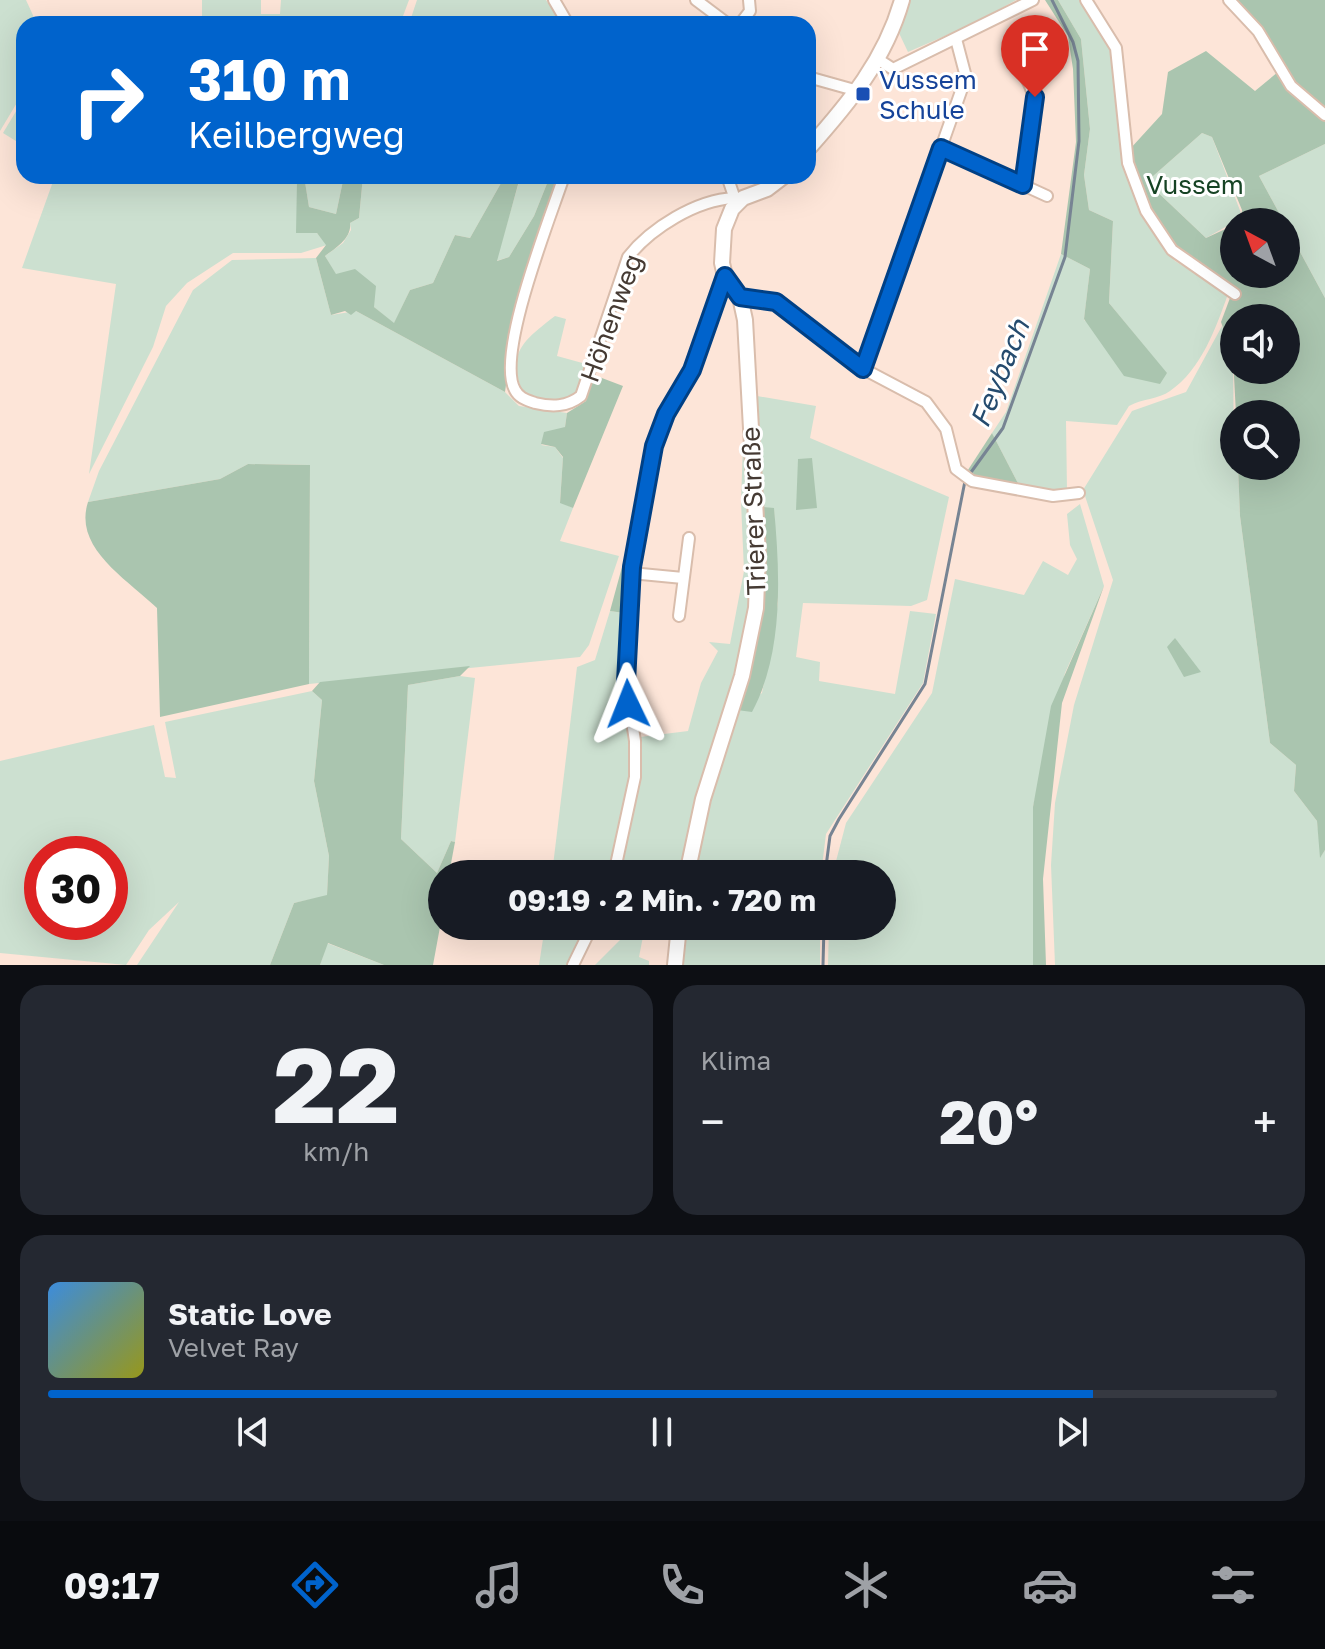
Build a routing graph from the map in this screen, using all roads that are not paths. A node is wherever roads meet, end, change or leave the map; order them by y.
1 (696, 0) edge
2 (902, 0) edge
3 (1033, 0) edge
4 (1086, 0) edge
5 (1229, 0) edge
6 (717, 16) edge
7 (956, 39) junction
8 (879, 60) junction
9 (1022, 73) dead end
10 (816, 79) edge
11 (858, 91) junction
12 (1325, 115) edge
13 (816, 140) edge
14 (941, 148) junction
15 (561, 184) edge
16 (730, 184) edge
17 (774, 184) edge
18 (1023, 185) junction
19 (1047, 196) dead end
20 (736, 201) junction
21 (725, 276) junction
22 (1235, 294) dead end
23 (740, 297) junction
24 (863, 369) junction
25 (1079, 493) dead end
26 (689, 538) dead end
27 (631, 573) junction
28 (683, 578) junction
29 (679, 616) dead end
30 (617, 860) edge
31 (690, 860) edge
32 (585, 940) edge
33 (678, 940) edge
34 (573, 965) edge
35 (675, 965) edge

1 - 6 street
2 - 8 main road
3 - 7 street
4 - 22 street
5 - 12 street
7 - 8 street
7 - 14 street
8 - 11 main road
9 - 18 street
10 - 11 street
11 - 13 main road
14 - 18 street
14 - 24 street
15 - 20 street, Höhenweg
16 - 20 street
17 - 20 main road
18 - 19 street
20 - 21 main road
21 - 23 main road, Trierer Straße
21 - 27 street
23 - 24 street
23 - 31 main road, Trierer Straße
24 - 25 street
26 - 28 street
27 - 28 street
27 - 30 street
28 - 29 street
32 - 34 street
33 - 35 main road

